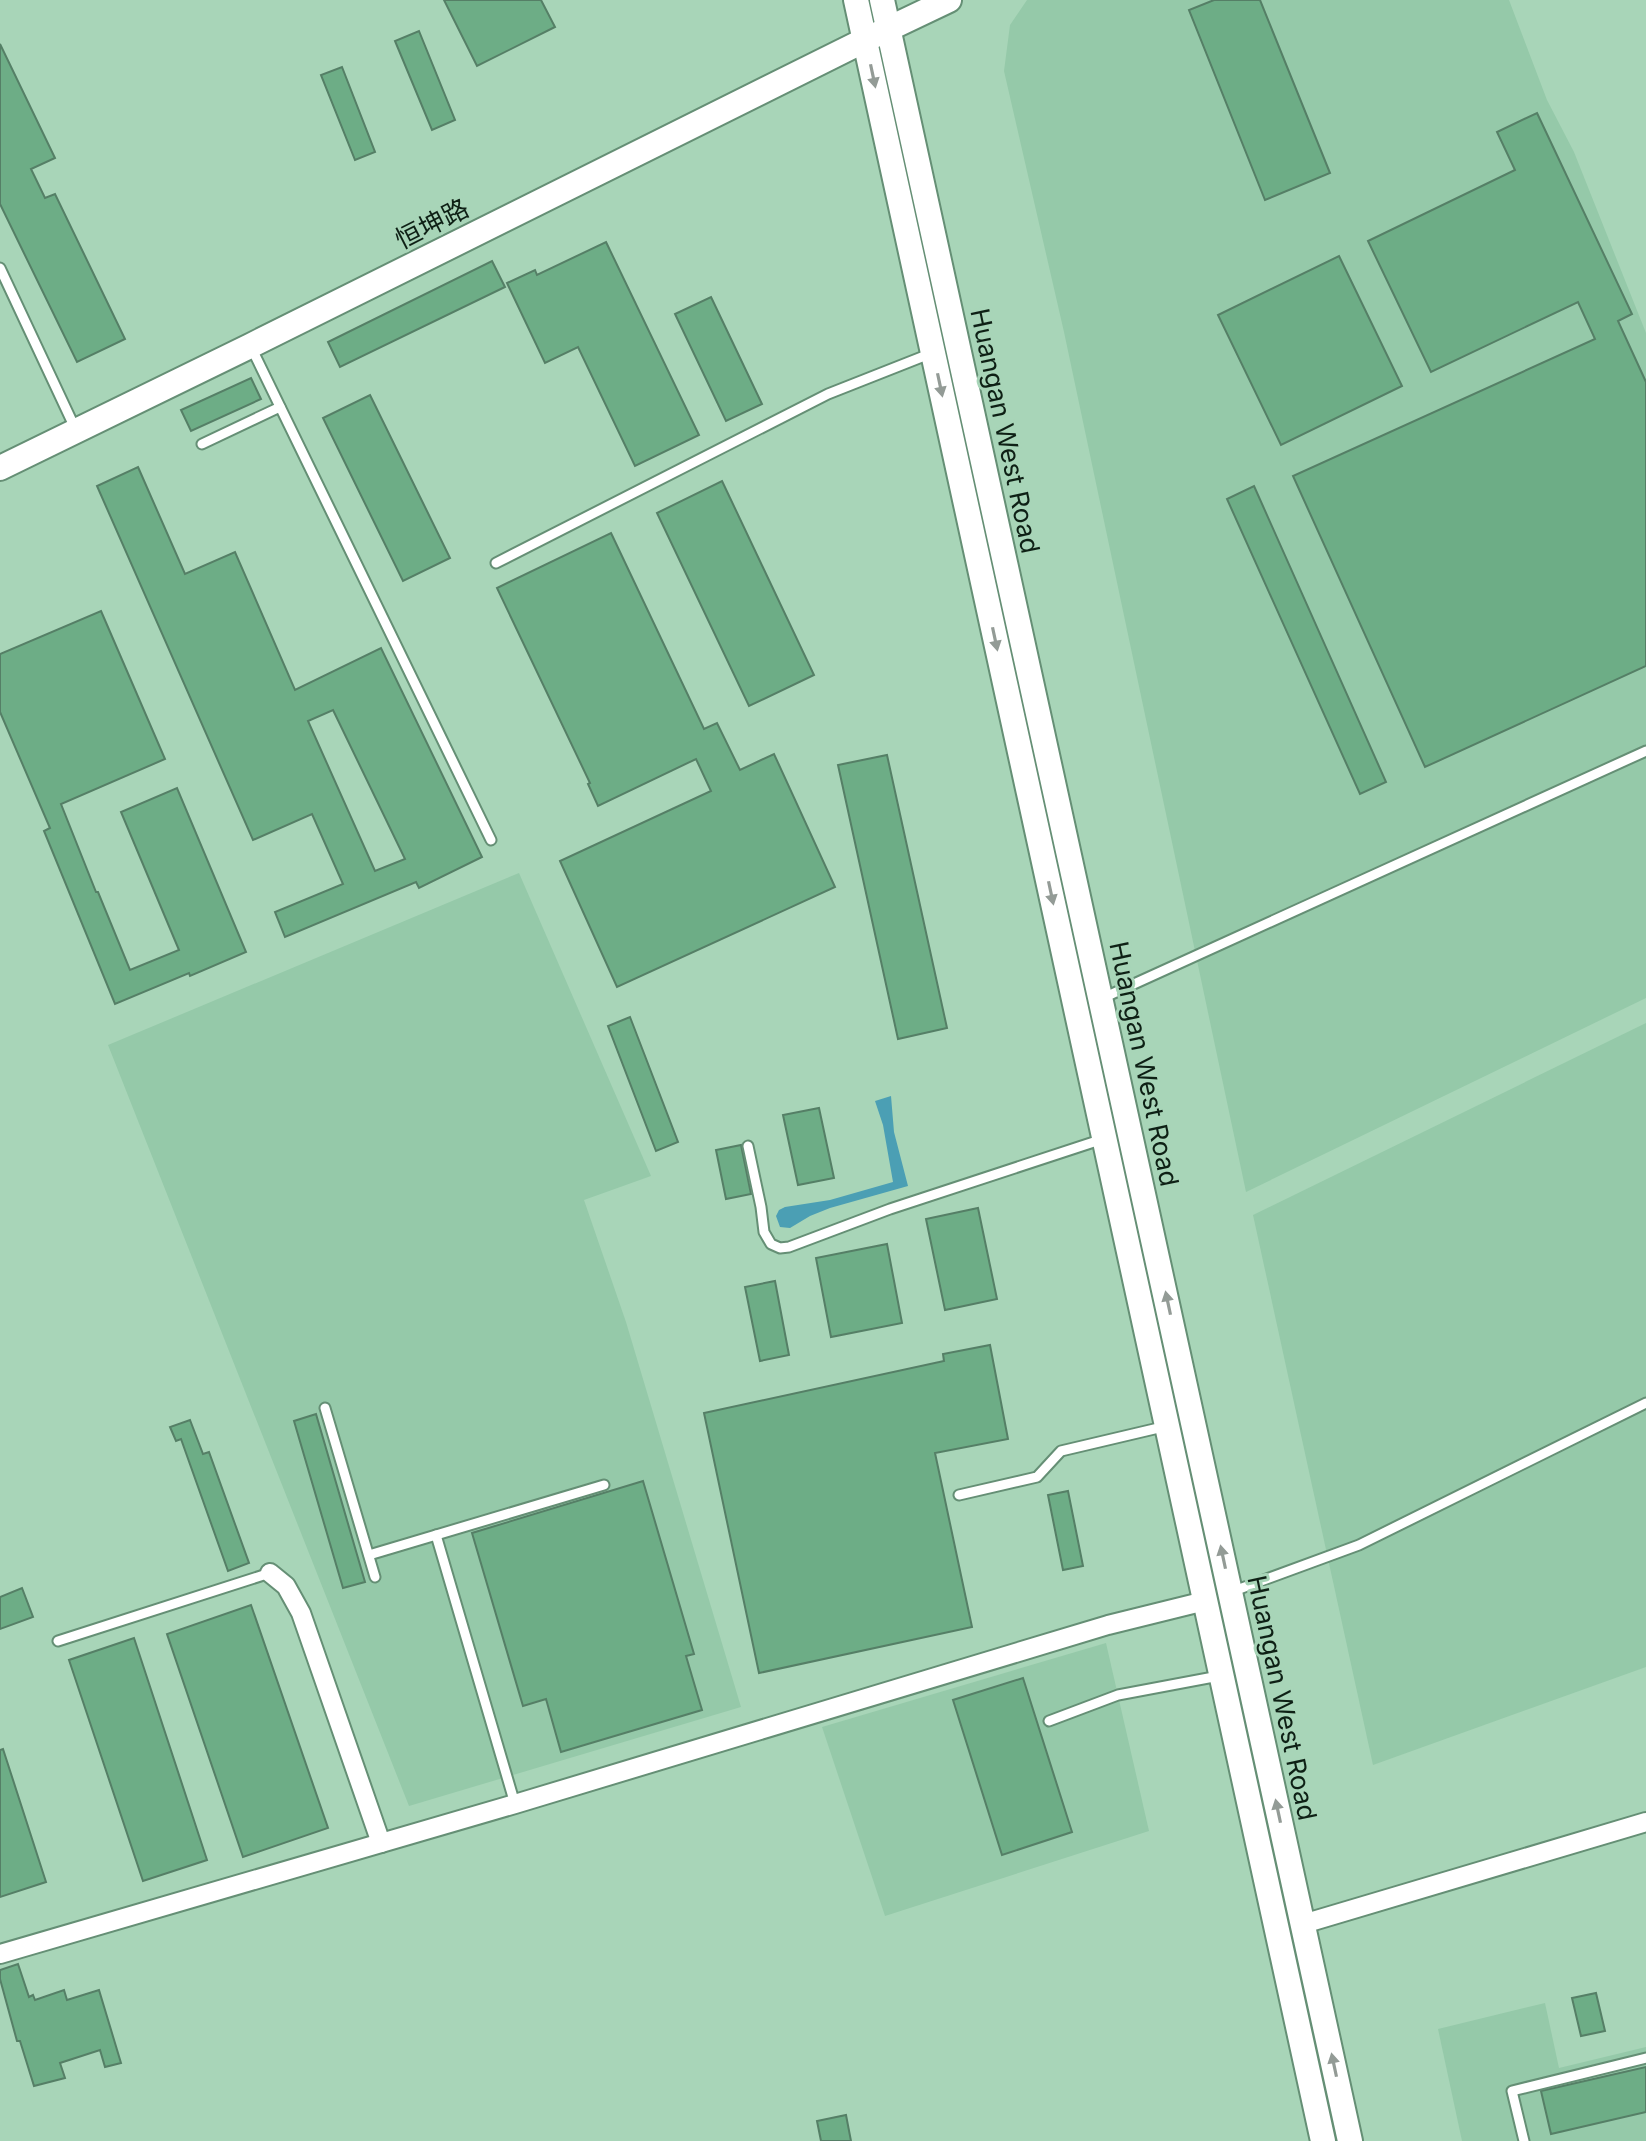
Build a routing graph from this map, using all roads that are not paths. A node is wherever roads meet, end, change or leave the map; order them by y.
1 (856, 0) edge
2 (882, 0) edge
3 (949, 0) edge
4 (888, 29) junction
5 (865, 40) junction
6 (0, 268) edge
7 (250, 346) junction
8 (933, 352) junction
9 (280, 407) junction
10 (76, 431) junction
11 (202, 444) dead end
12 (0, 468) edge
13 (496, 563) dead end
14 (1646, 751) edge
15 (491, 840) dead end
16 (1101, 999) junction
17 (1104, 1138) junction
18 (748, 1146) dead end
19 (1646, 1403) edge
20 (325, 1408) dead end
21 (1167, 1426) junction
22 (604, 1485) dead end
23 (959, 1495) dead end
24 (436, 1535) junction
25 (369, 1555) junction
26 (270, 1573) joint
27 (375, 1577) dead end
28 (1231, 1592) junction
29 (1205, 1601) junction
30 (58, 1641) dead end
31 (1222, 1676) junction
32 (1049, 1721) dead end
33 (515, 1804) junction
34 (1646, 1822) edge
35 (381, 1843) junction
36 (1303, 1924) junction
37 (0, 1954) edge
38 (1646, 2058) edge
39 (1323, 2141) edge
40 (1350, 2141) edge
41 (1524, 2141) edge

1 - 5 street, Huangan West Road
2 - 4 street, Huangan West Road
3 - 4 street, 恒坤路
4 - 5 street, 恒坤路
4 - 16 street, Huangan West Road
5 - 7 street, 恒坤路
5 -> 8 street, Huangan West Road
6 - 10 lane
7 - 9 lane
7 - 10 street, 恒坤路
8 - 13 lane
8 -> 17 street, Huangan West Road
9 - 11 lane
9 - 15 lane
10 - 12 street, 恒坤路
14 - 16 lane
28 -> 16 street, Huangan West Road
17 - 18 lane
17 - 21 street, Huangan West Road
19 - 28 lane
20 - 25 lane
21 - 23 lane
21 - 29 street, Huangan West Road
22 - 24 lane
24 - 25 lane
24 - 33 lane
25 - 27 lane
26 - 30 lane
26 - 35 street
36 -> 28 street, Huangan West Road
29 - 31 street, Huangan West Road
29 - 33 street
31 - 32 lane
31 - 39 street, Huangan West Road
33 - 35 street
34 - 36 street
35 - 37 street
40 -> 36 street, Huangan West Road
38 - 41 lane

